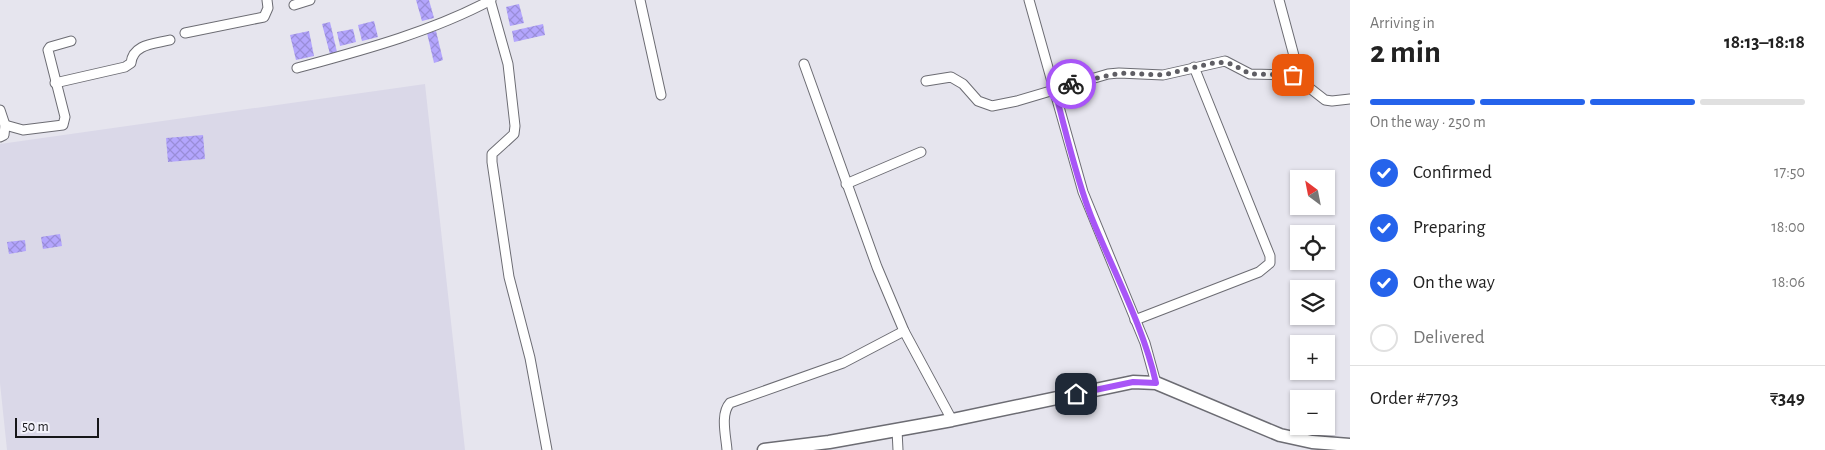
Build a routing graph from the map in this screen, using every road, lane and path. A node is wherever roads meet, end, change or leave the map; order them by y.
1 (267, 0) edge
2 (310, 0) edge
3 (491, 0) edge
4 (640, 0) edge
5 (1029, 0) edge
6 (1279, 0) edge
7 (294, 5) dead end
8 (185, 33) dead end
9 (170, 40) dead end
10 (71, 41) dead end
11 (804, 64) dead end
12 (1194, 67) junction
13 (297, 68) dead end
14 (1300, 78) junction
15 (926, 81) dead end
16 (55, 84) junction
17 (1054, 88) junction
18 (661, 95) dead end
19 (1350, 98) edge
20 (0, 113) edge
21 (6, 125) junction
22 (0, 136) edge
23 (920, 152) dead end
24 (846, 184) junction
25 (1135, 320) junction
26 (904, 331) junction
27 (1156, 383) junction
28 (952, 420) junction
29 (897, 430) junction
30 (1350, 445) edge
31 (1310, 446) edge
32 (546, 450) edge
33 (727, 450) edge
34 (764, 450) edge
35 (898, 450) edge

1 - 8 street
2 - 7 street
3 - 13 street
3 - 32 street
4 - 18 street
5 - 17 street
6 - 14 street
9 - 16 street
10 - 16 street
11 - 24 street
12 - 14 street
12 - 17 street
12 - 25 street
14 - 19 street
15 - 17 street
16 - 21 street
17 - 25 street
20 - 21 street
21 - 22 street
23 - 24 street
24 - 26 street
25 - 27 street
26 - 28 street
26 - 33 street
27 - 28 main road
27 - 31 main road
28 - 29 main road
29 - 34 main road
29 - 35 street
30 - 31 main road

